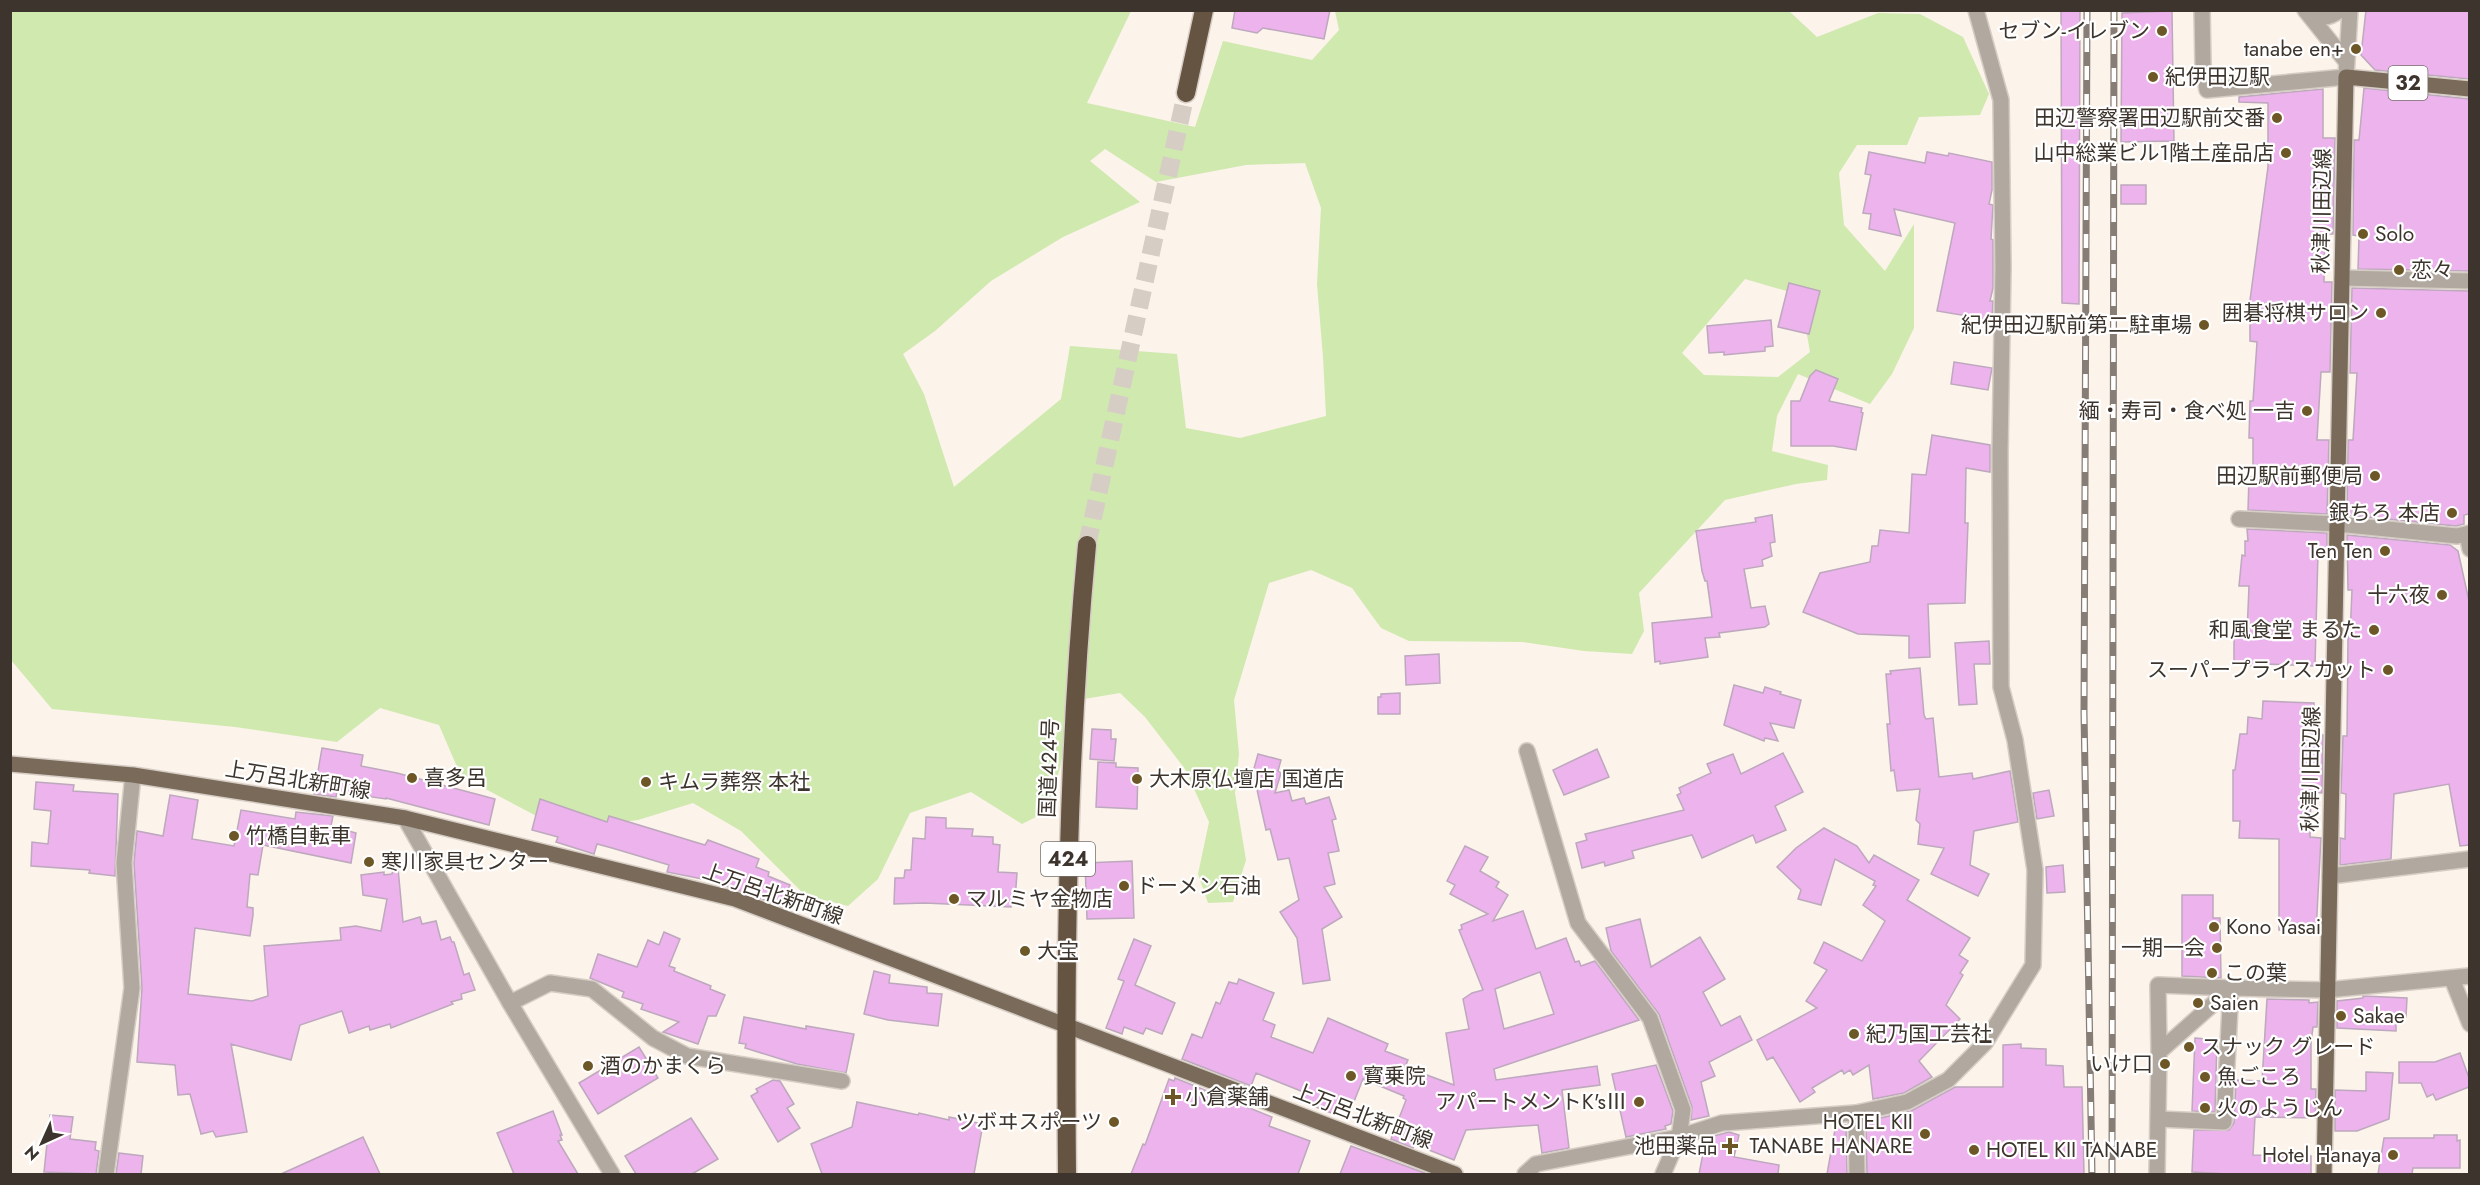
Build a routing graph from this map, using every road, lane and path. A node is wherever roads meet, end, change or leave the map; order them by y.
1 (1204, 10) edge
2 (1976, 10) edge
3 (2202, 10) edge
4 (2305, 10) edge
5 (2340, 10) edge
6 (2350, 10) edge
7 (2345, 60) junction
8 (2346, 77) junction
9 (2469, 89) edge
10 (1186, 93) tunnel mouth
11 (2342, 278) junction
12 (2469, 281) edge
13 (2239, 519) dead end
14 (2337, 524) junction
15 (2468, 539) edge
16 (1087, 544) tunnel mouth
17 (1527, 751) dead end
18 (10, 764) edge
19 (133, 775) junction
20 (405, 818) junction
21 (2469, 859) edge
22 (2330, 876) junction
23 (2469, 976) edge
24 (2452, 979) junction
25 (2231, 988) junction
26 (2327, 990) junction
27 (510, 1003) junction
28 (1065, 1024) junction
29 (2469, 1024) edge
30 (2159, 1052) junction
31 (842, 1081) dead end
32 (1856, 1113) junction
33 (2159, 1119) junction
34 (1679, 1137) junction
35 (106, 1174) edge
36 (612, 1174) edge
37 (1067, 1174) edge
38 (1455, 1174) edge
39 (1525, 1174) edge
40 (1663, 1174) edge
41 (1857, 1174) edge
42 (2157, 1174) edge
43 (2324, 1174) edge

1 - 10 highway
2 - 32 street
3 - 8 street
4 - 5 street
4 - 7 street
6 - 7 street
7 - 8 street
8 - 9 main road, 32
8 - 11 main road, 秋津川田辺線
11 - 12 street
11 - 14 main road, 秋津川田辺線
13 - 14 street
14 - 15 street
14 - 22 main road, 秋津川田辺線
16 - 28 highway, 国道424号 / 424
17 - 34 street
18 - 19 main road, 上万呂北新町線
19 - 20 main road, 上万呂北新町線
19 - 35 street
20 - 27 street
20 - 28 main road, 上万呂北新町線
21 - 22 street
22 - 26 main road, 秋津川田辺線
23 - 24 street
24 - 26 street
24 - 29 street
25 - 26 street
25 - 30 street
25 - 30 street
25 - 33 street
26 - 43 main road, 秋津川田辺線
27 - 31 street
27 - 36 street
28 - 37 highway, 国道424号 / 424
28 - 38 main road, 上万呂北新町線
30 - 33 street
32 - 34 street
32 - 41 street
33 - 42 street
34 - 39 street
34 - 40 street

